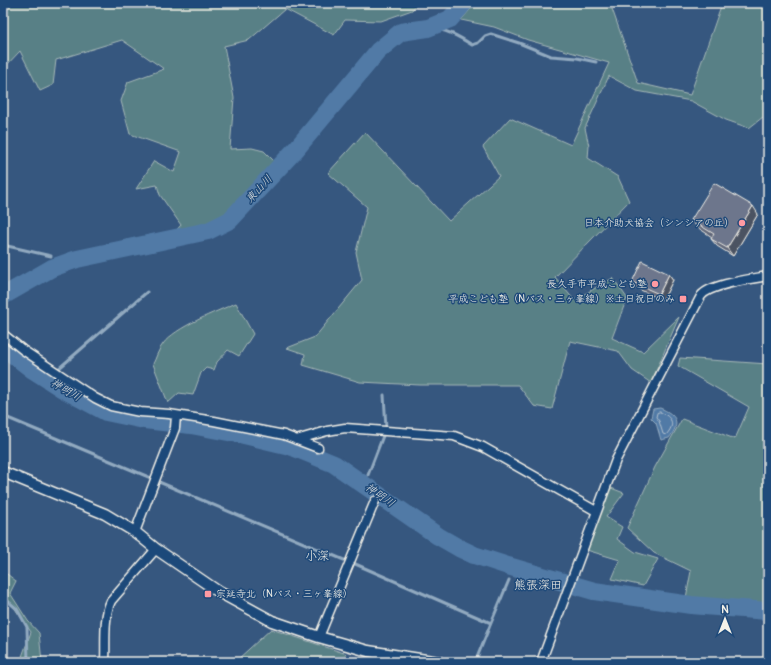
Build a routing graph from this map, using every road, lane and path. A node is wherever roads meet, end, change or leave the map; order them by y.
1 (768, 276) edge
2 (3, 334) edge
3 (176, 417) junction
4 (296, 440) junction
5 (318, 448) dead end
6 (3, 472) edge
7 (375, 501) dead end
8 (596, 511) junction
9 (135, 532) junction
10 (156, 549) junction
11 (320, 637) junction
12 (105, 662) edge
13 (438, 662) edge
14 (541, 662) edge

1 - 8 street
2 - 3 street
3 - 4 street
3 - 9 street
4 - 5 street
4 - 8 street
6 - 9 street
7 - 11 street
8 - 14 street
9 - 10 street
10 - 11 street
10 - 12 street
11 - 13 street

